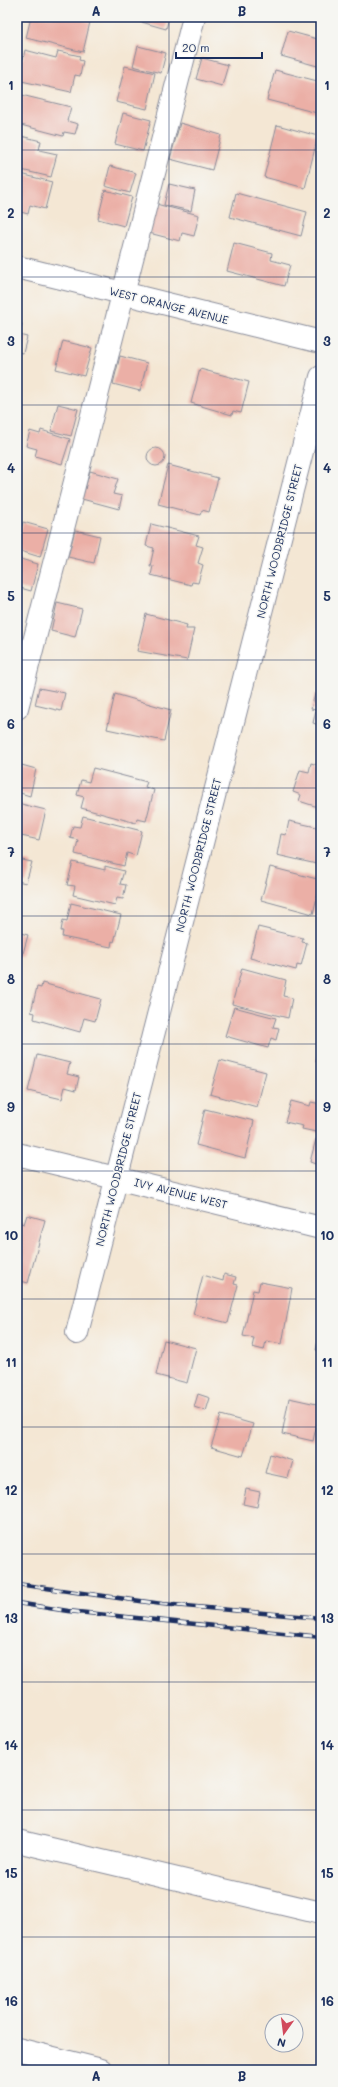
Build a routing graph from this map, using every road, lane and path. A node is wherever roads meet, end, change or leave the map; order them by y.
1 (194, 17) edge
2 (17, 267) edge
3 (124, 293) junction
4 (321, 342) edge
5 (321, 377) edge
6 (17, 708) edge
7 (17, 1154) edge
8 (116, 1177) junction
9 (321, 1226) edge
10 (77, 1333) dead end
11 (17, 1841) edge
12 (321, 1913) edge
13 (17, 2049) edge
14 (101, 2070) edge

1 - 3 street
2 - 3 street, WEST ORANGE AVENUE
3 - 4 street, WEST ORANGE AVENUE
3 - 6 street
5 - 8 street, NORTH WOODBRIDGE STREET
7 - 8 street, IVY AVENUE WEST
8 - 9 street, IVY AVENUE WEST
8 - 10 street, NORTH WOODBRIDGE STREET
11 - 12 street
13 - 14 street

